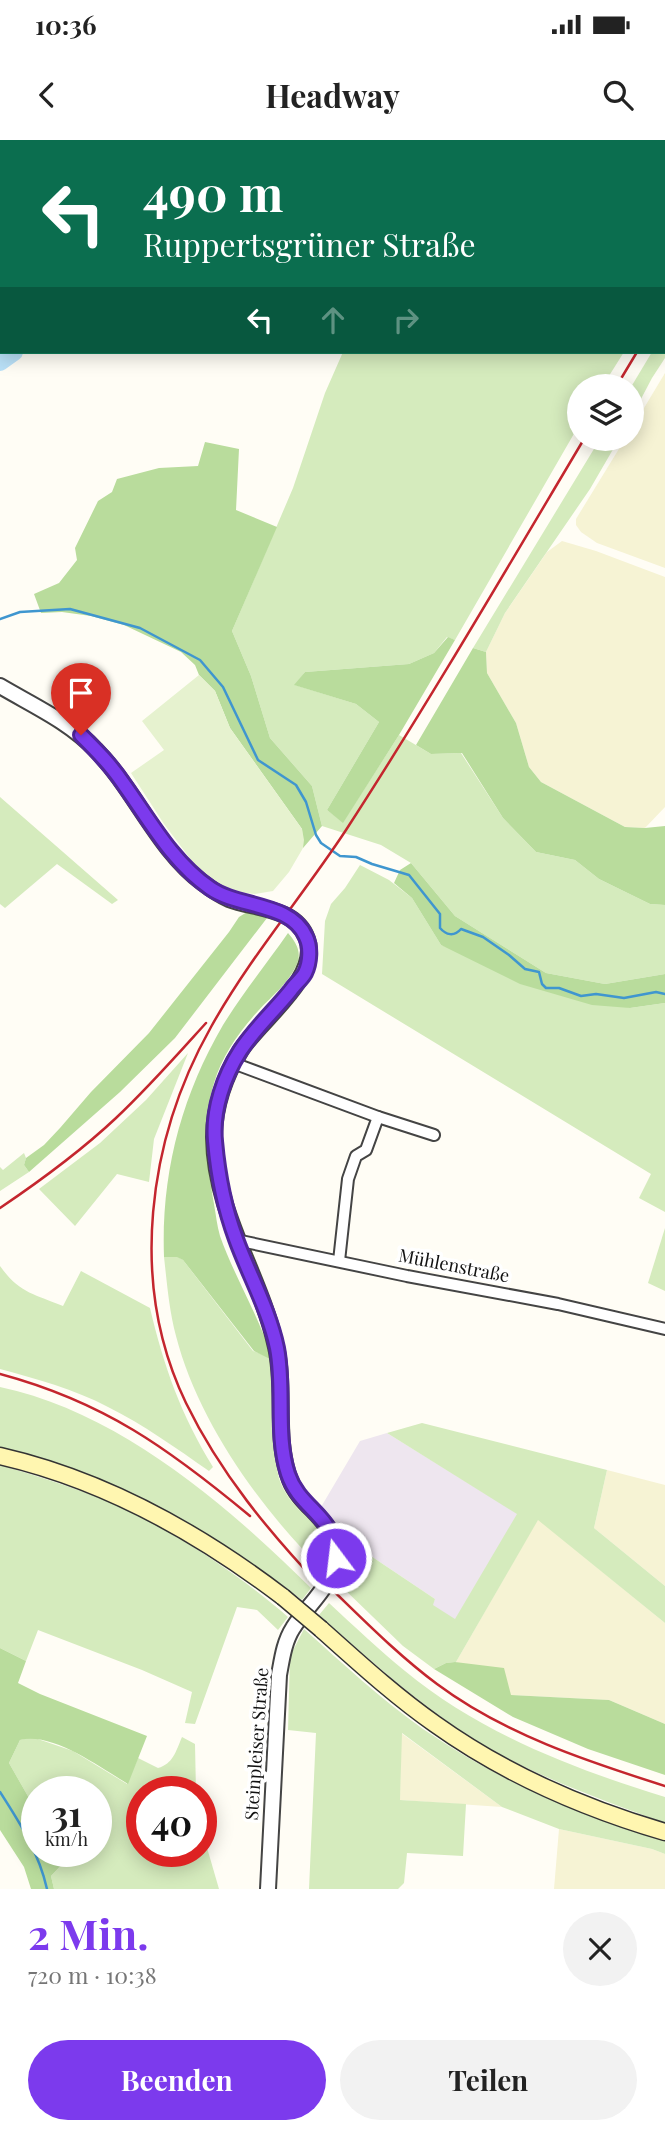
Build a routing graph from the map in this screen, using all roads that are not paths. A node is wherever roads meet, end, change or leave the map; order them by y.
1 (0, 686) edge
2 (233, 1063) junction
3 (378, 1117) junction
4 (434, 1135) dead end
5 (236, 1240) junction
6 (339, 1261) junction
7 (665, 1329) edge
8 (0, 1457) edge
9 (665, 1832) edge
10 (268, 1889) edge

1 - 2 street, Steinpleiser Straße
2 - 3 street
2 - 5 street, Steinpleiser Straße
3 - 4 street
3 - 6 street
5 - 6 street, Mühlenstraße
5 - 10 street, Steinpleiser Straße
6 - 7 street, Mühlenstraße
8 - 9 main road, bridge

